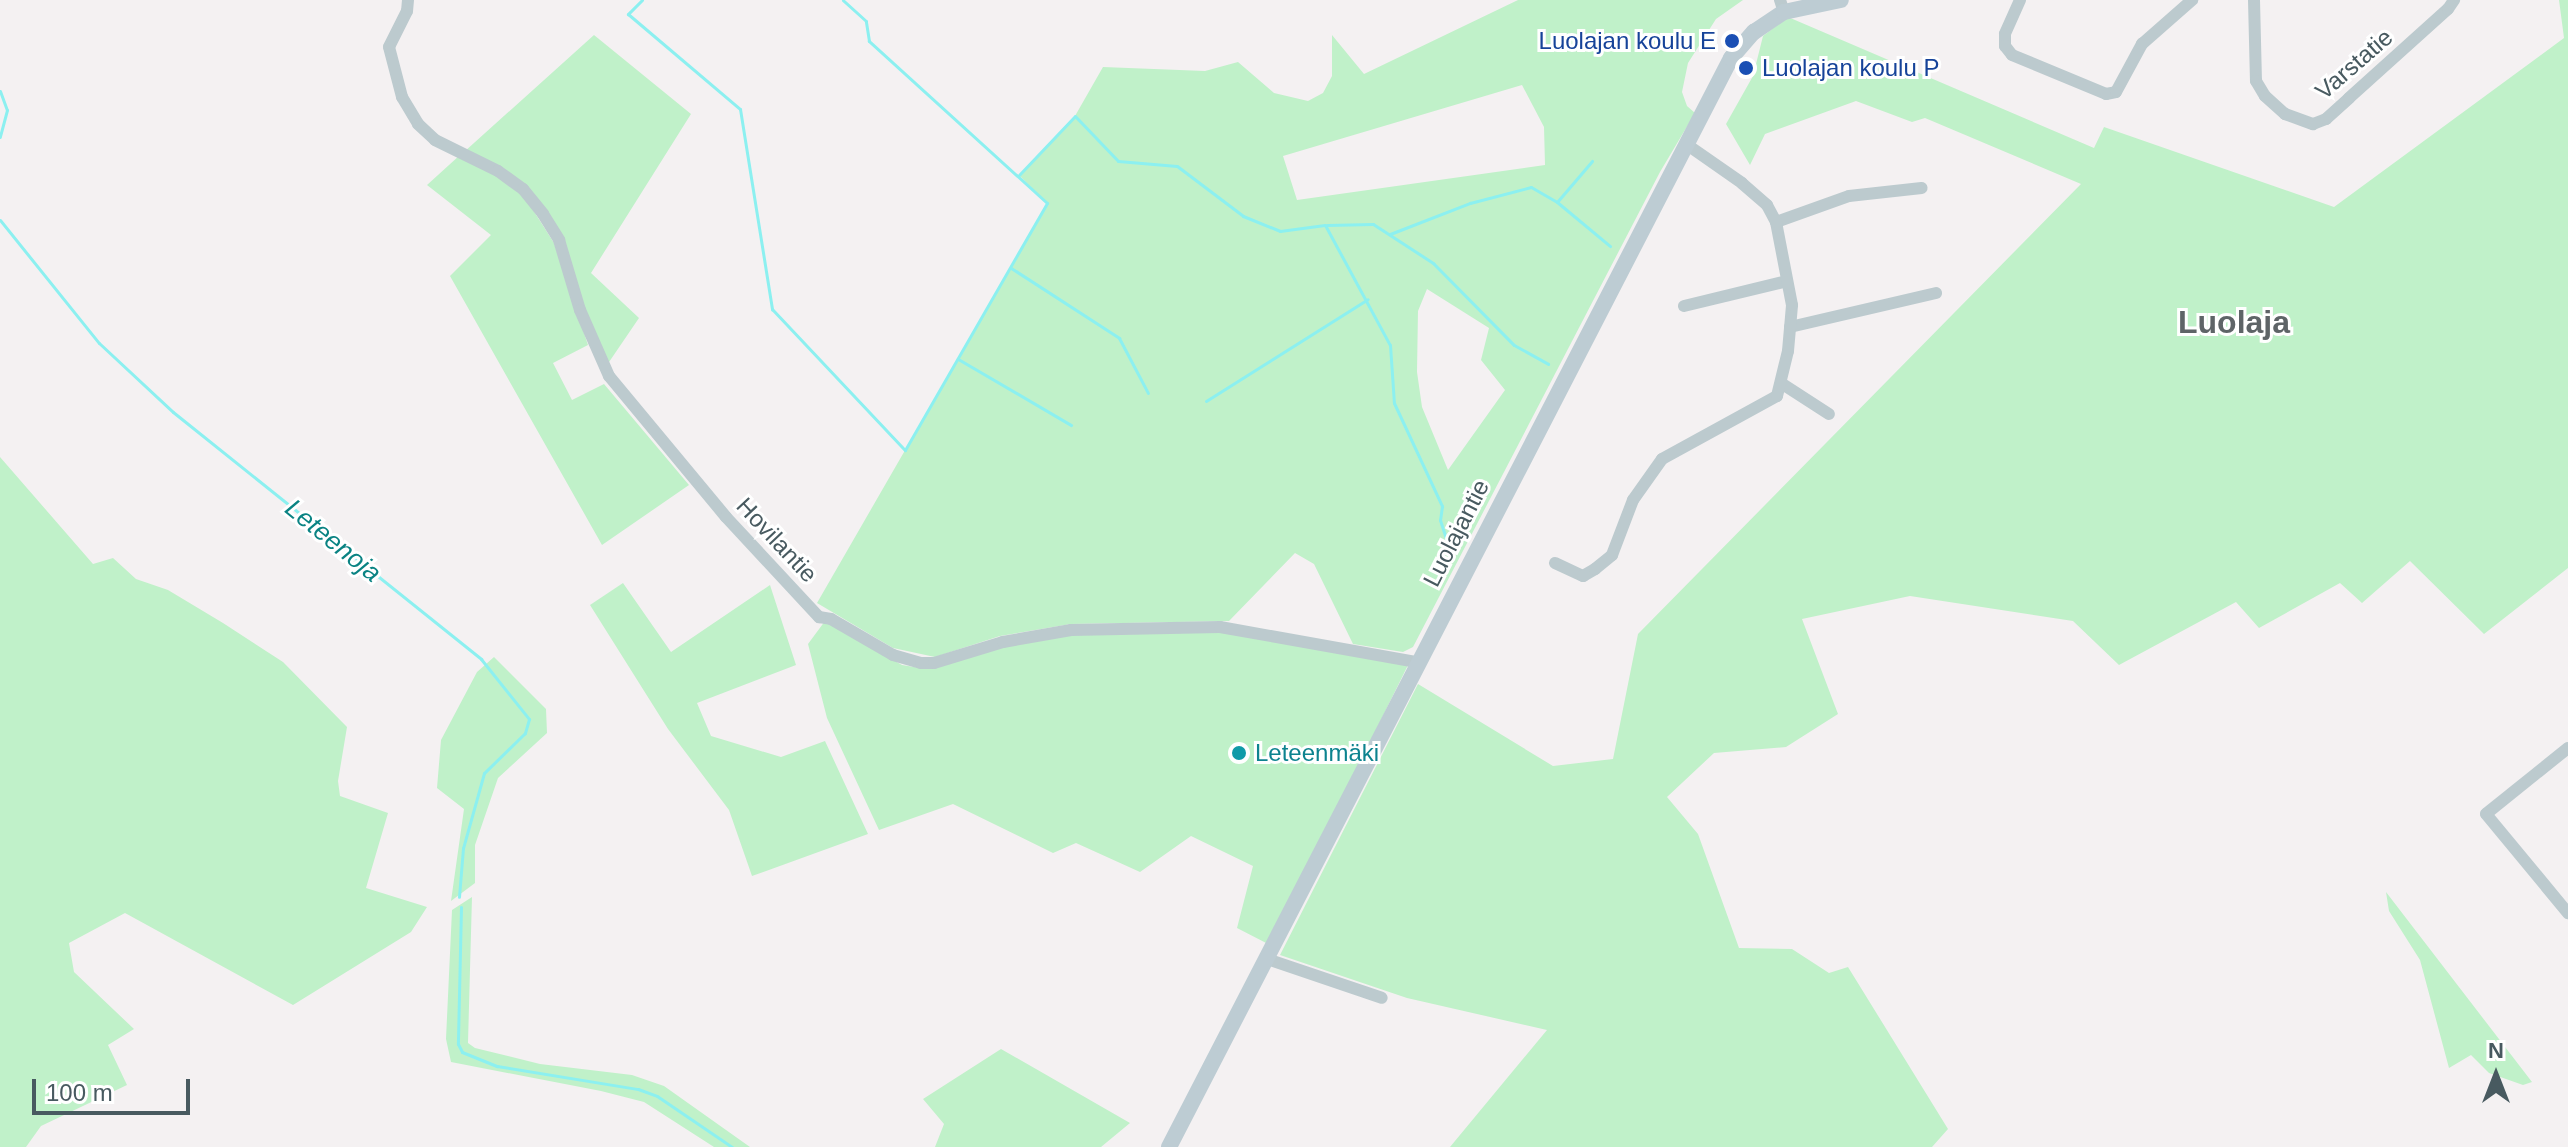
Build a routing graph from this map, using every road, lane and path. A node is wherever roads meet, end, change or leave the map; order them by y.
1 (408, 0) edge
2 (1841, 0) edge
3 (2020, 0) edge
4 (2192, 0) edge
5 (2254, 0) edge
6 (2454, 0) edge
7 (1782, 6) edge
8 (1686, 144) junction
9 (1922, 188) dead end
10 (1776, 222) junction
11 (1787, 281) junction
12 (1936, 293) dead end
13 (1684, 306) dead end
14 (1790, 327) junction
15 (1779, 390) junction
16 (1829, 414) dead end
17 (1555, 563) dead end
18 (1417, 662) junction
19 (2568, 748) edge
20 (2568, 913) edge
21 (1267, 959) junction
22 (1382, 998) dead end
23 (1169, 1147) edge

1 - 18 street, Hovilantie
2 - 7 main road, Luolajantie
3 - 4 street
5 - 6 street, Varstatie
7 - 8 main road, Luolajantie
8 - 10 street
8 - 18 main road, Luolajantie
9 - 10 street
10 - 11 street
11 - 13 street
11 - 14 street
12 - 14 street
14 - 15 street
15 - 16 street
15 - 17 street
18 - 21 main road, Luolajantie
19 - 20 street
21 - 22 street
21 - 23 main road, Luolajantie

